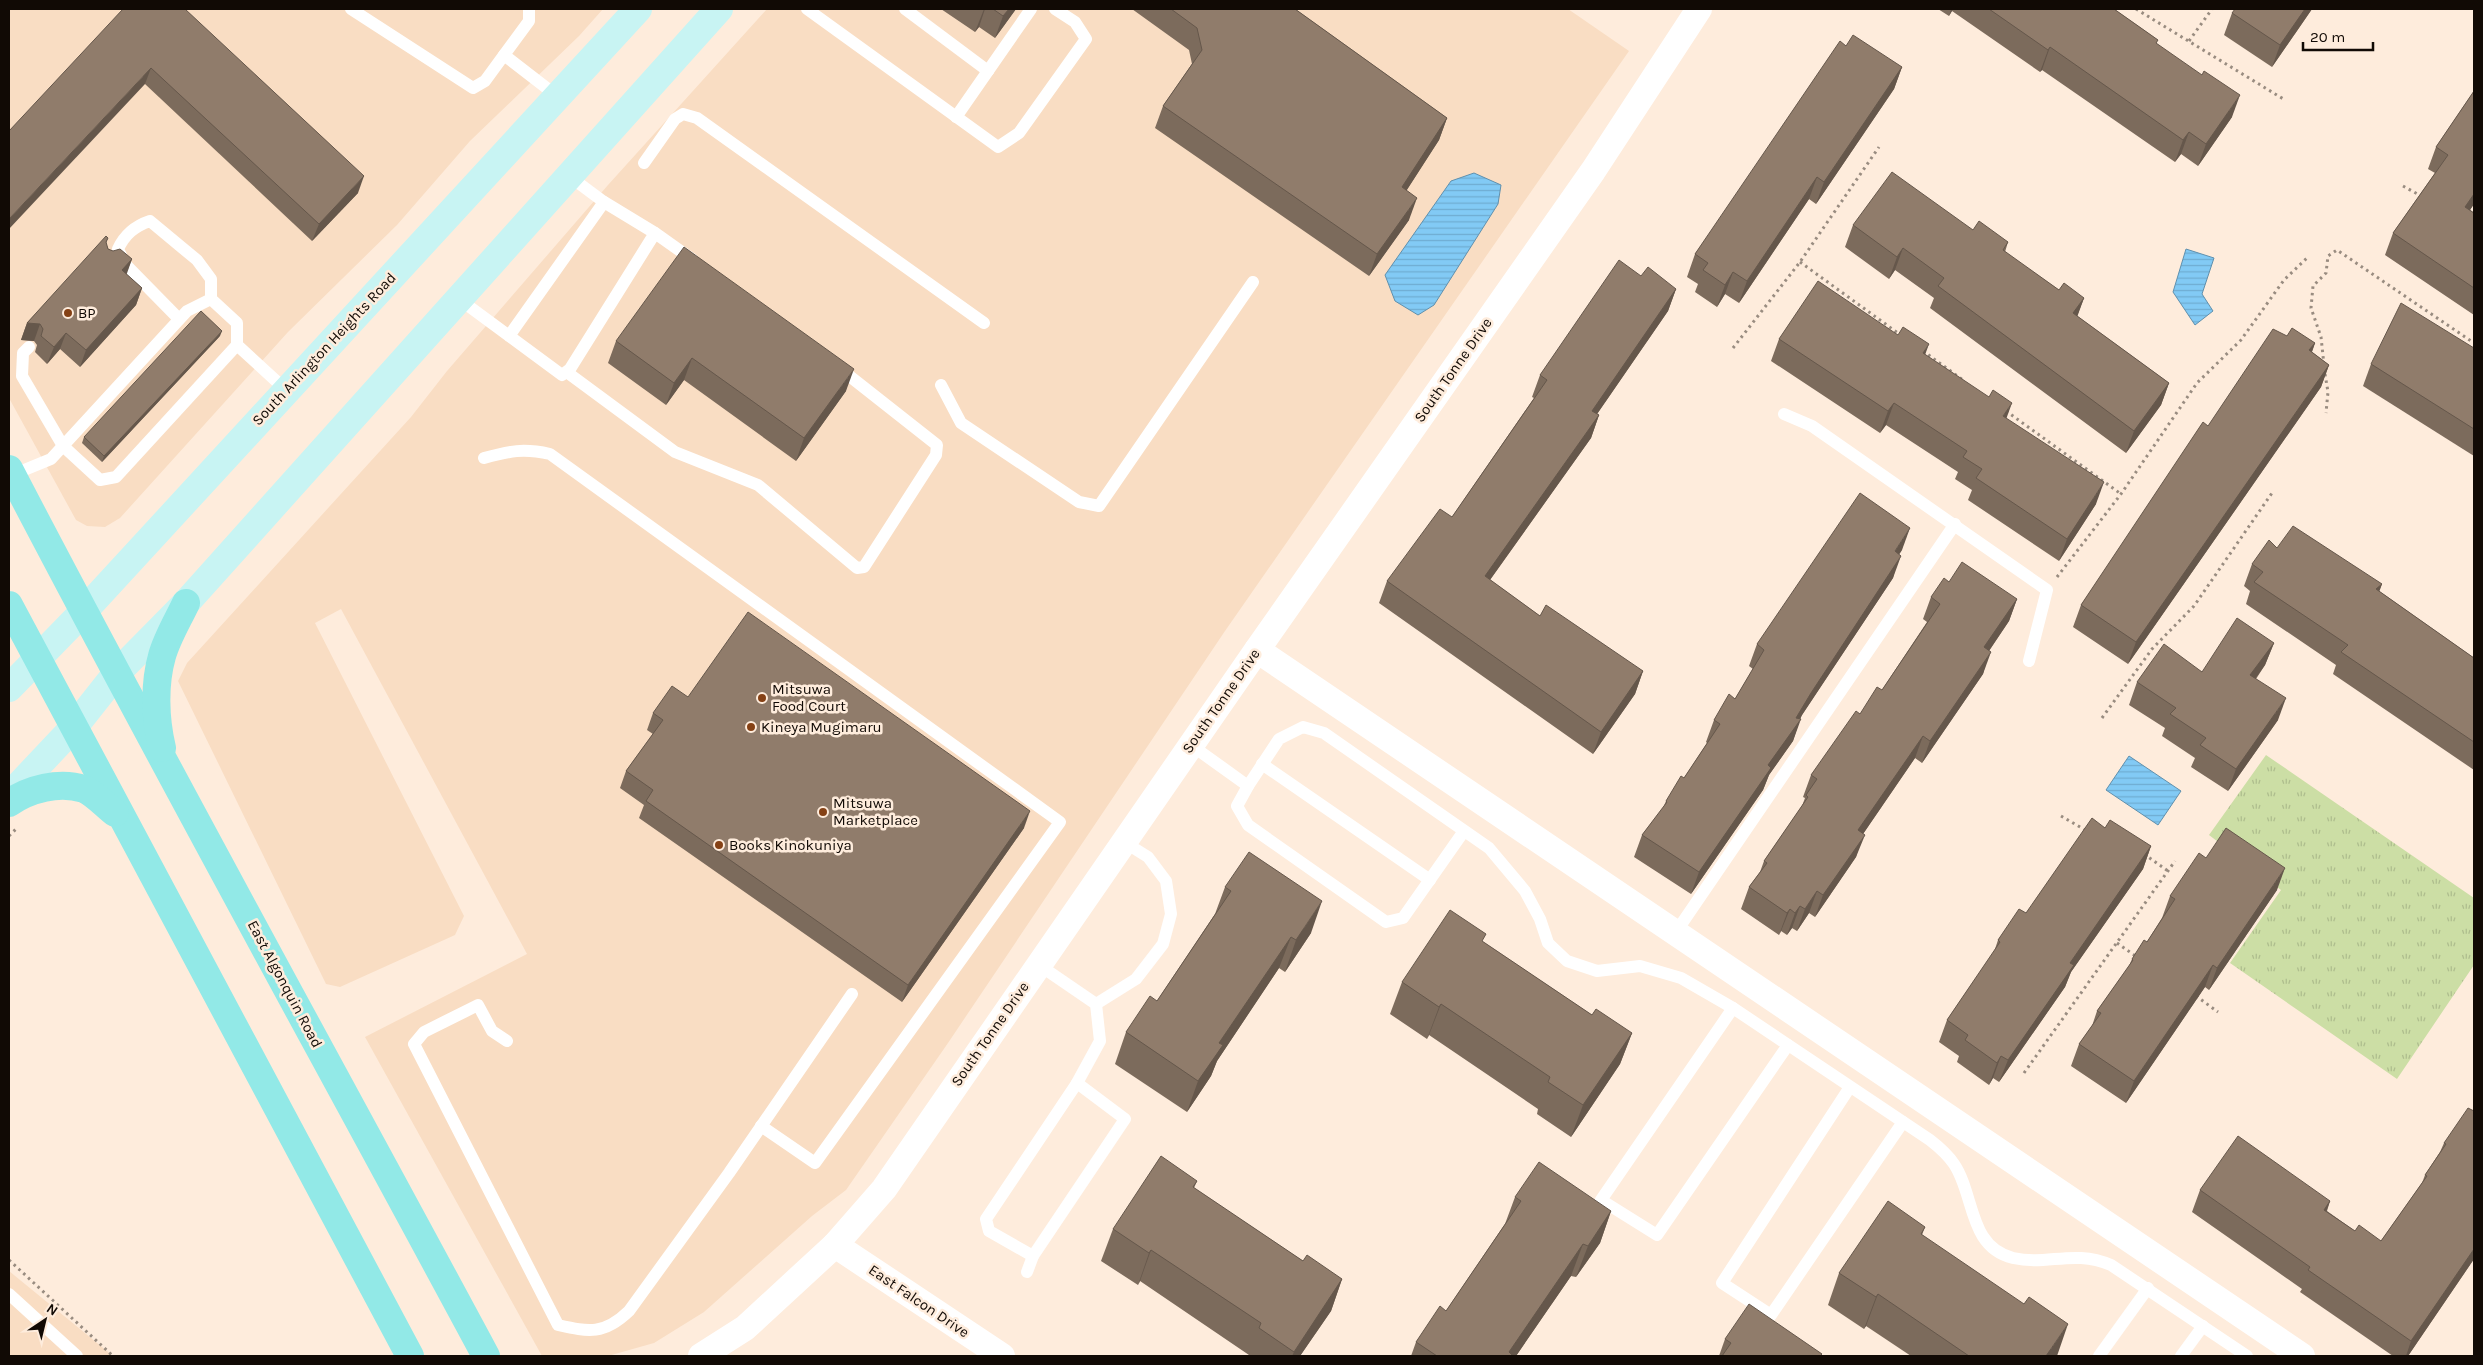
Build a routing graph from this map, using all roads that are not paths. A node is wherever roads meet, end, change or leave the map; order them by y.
1 (351, 9) edge
2 (529, 9) edge
3 (638, 9) edge
4 (719, 9) edge
5 (808, 9) edge
6 (905, 9) edge
7 (1031, 9) edge
8 (1055, 9) edge
9 (1700, 9) edge
10 (504, 56) junction
11 (988, 71) junction
12 (557, 96) junction
13 (956, 117) junction
14 (644, 164) dead end
15 (569, 176) junction
16 (604, 202) junction
17 (655, 233) junction
18 (118, 249) junction
19 (108, 260) edge
20 (706, 269) edge
21 (1253, 282) dead end
22 (210, 298) junction
23 (459, 300) junction
24 (179, 319) junction
25 (984, 323) dead end
26 (509, 336) junction
27 (237, 345) junction
28 (29, 347) dead end
29 (829, 359) edge
30 (568, 373) junction
31 (941, 385) dead end
32 (286, 390) junction
33 (1784, 414) dead end
34 (63, 446) junction
35 (484, 458) dead end
36 (10, 472) edge
37 (1955, 524) junction
38 (186, 603) junction
39 (9, 605) edge
40 (83, 612) junction
41 (1256, 650) junction
42 (38, 658) junction
43 (2029, 661) dead end
44 (116, 674) junction
45 (9, 688) edge
46 (74, 727) junction
47 (1191, 745) junction
48 (1262, 764) junction
49 (169, 773) junction
50 (1248, 786) junction
51 (9, 796) edge
52 (9, 803) edge
53 (125, 821) junction
54 (1464, 831) junction
55 (1124, 842) junction
56 (1430, 880) junction
57 (1676, 932) junction
58 (1039, 965) junction
59 (852, 994) dead end
60 (1096, 1004) junction
61 (1733, 1008) junction
62 (507, 1041) dead end
63 (1788, 1045) junction
64 (1077, 1083) junction
65 (1850, 1086) junction
66 (1903, 1122) junction
67 (761, 1126) junction
68 (836, 1246) junction
69 (1033, 1256) junction
70 (1027, 1272) dead end
71 (2148, 1288) junction
72 (9, 1295) edge
73 (2203, 1326) junction
74 (77, 1356) edge
75 (410, 1356) edge
76 (486, 1356) edge
77 (701, 1356) edge
78 (1002, 1356) edge
79 (2099, 1356) edge
80 (2181, 1356) edge
81 (2247, 1356) edge
82 (2302, 1356) edge

1 - 10 lane
2 - 10 lane
3 - 12 main road, South Arlington Heights Road
4 - 15 main road
5 - 13 lane
6 - 11 lane
7 - 11 lane
8 - 13 lane
9 - 41 street, South Tonne Drive
10 - 12 lane
11 - 13 lane
12 - 32 main road, South Arlington Heights Road
14 - 25 lane
15 - 16 lane
15 - 23 main road
16 - 17 lane
16 - 26 lane
17 - 20 lane
17 - 30 lane
18 - 19 lane
18 - 22 lane
18 - 24 lane
21 - 31 lane
22 - 24 lane
22 - 27 lane
23 - 26 lane
23 - 38 main road
24 - 34 lane
26 - 30 lane
27 - 32 lane
27 - 34 lane
28 - 34 lane
29 - 30 lane
32 - 40 main road, South Arlington Heights Road
33 - 37 lane
34 - 36 lane
35 - 67 lane
36 - 40 main road, East Algonquin Road
37 - 43 lane
37 - 57 lane
38 - 44 main road
38 - 49 main road
39 - 42 main road
40 - 42 main road, South Arlington Heights Road
40 - 44 main road, East Algonquin Road
41 - 47 street, South Tonne Drive
41 - 57 street
42 - 45 main road, South Arlington Heights Road
42 - 46 main road
44 - 46 main road
44 - 49 main road, East Algonquin Road
46 - 51 main road
46 - 53 main road
47 - 50 lane
47 - 55 street, South Tonne Drive
48 - 50 lane
48 - 54 lane
48 - 56 lane
49 - 76 main road, East Algonquin Road
50 - 56 lane
52 - 53 main road
53 - 75 main road
54 - 56 lane
54 - 61 lane
55 - 58 street, South Tonne Drive
55 - 60 lane
57 - 82 street
58 - 60 lane
58 - 68 street, South Tonne Drive
59 - 67 lane
60 - 64 lane
61 - 63 lane
61 - 63 lane
62 - 67 lane
63 - 65 lane
64 - 69 lane
64 - 69 lane
65 - 66 lane
65 - 66 lane
66 - 71 lane
68 - 77 street, South Tonne Drive
68 - 78 street, East Falcon Drive
69 - 70 lane
71 - 73 lane
71 - 79 lane
72 - 74 lane
73 - 80 lane
73 - 81 lane

